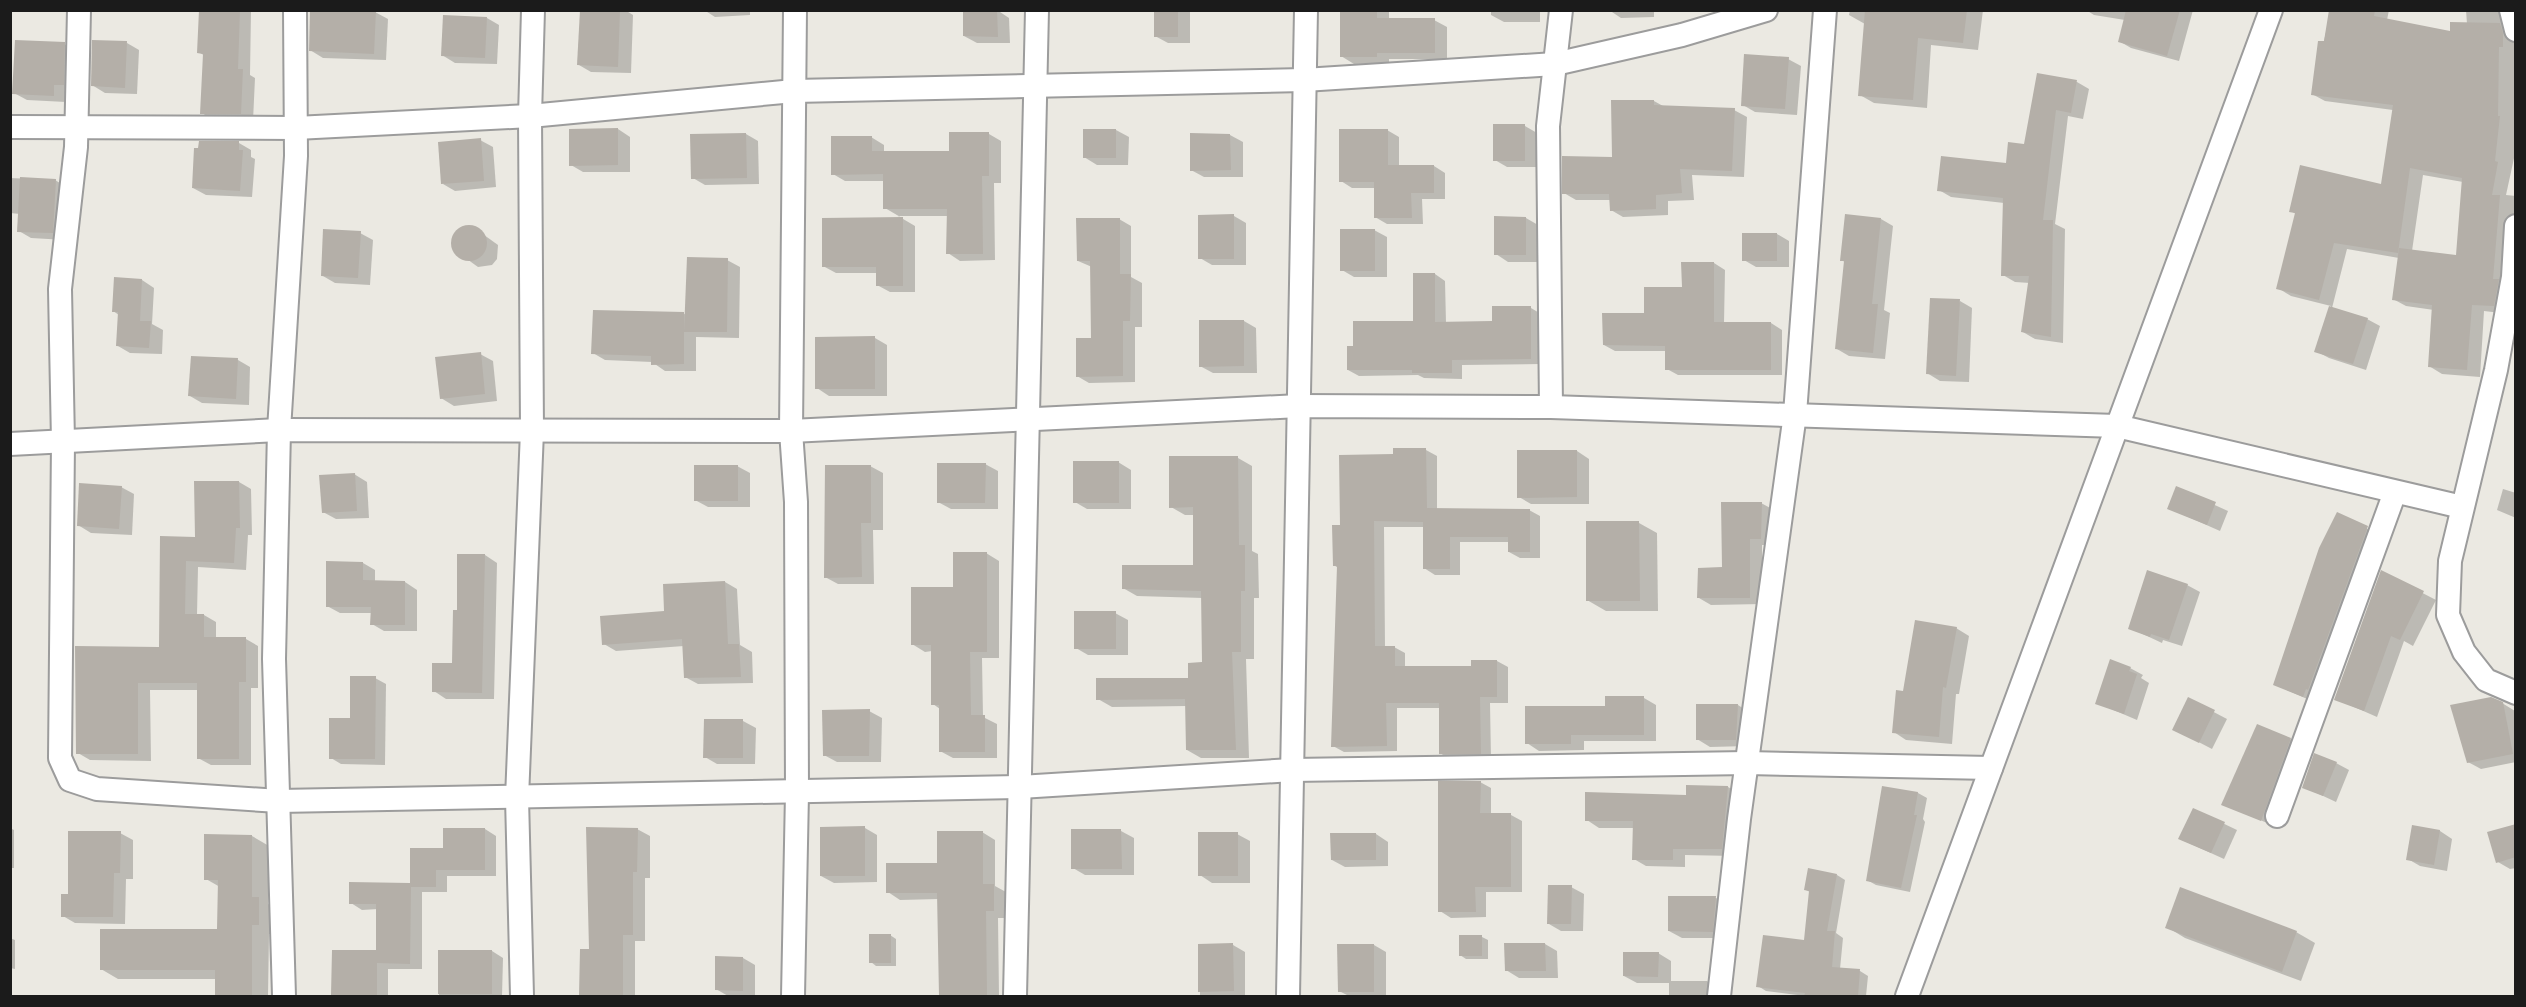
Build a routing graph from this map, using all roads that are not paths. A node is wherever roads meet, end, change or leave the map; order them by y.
1 (79, 10) edge
2 (295, 10) edge
3 (533, 10) edge
4 (795, 10) edge
5 (1037, 10) edge
6 (1306, 10) edge
7 (1561, 10) edge
8 (1766, 10) edge
9 (1825, 10) edge
10 (2271, 10) edge
11 (2511, 10) edge
12 (2516, 30) edge
13 (1555, 64) junction
14 (1304, 80) junction
15 (1037, 85) junction
16 (794, 91) junction
17 (530, 116) junction
18 (76, 127) junction
19 (10, 128) edge
20 (296, 128) junction
21 (2516, 226) edge
22 (1299, 406) junction
23 (1551, 406) junction
24 (1796, 414) junction
25 (1029, 419) junction
26 (2117, 426) junction
27 (279, 430) junction
28 (532, 431) junction
29 (791, 431) junction
30 (63, 442) junction
31 (10, 444) edge
32 (2394, 492) junction
33 (2462, 507) junction
34 (2516, 693) edge
35 (1747, 763) junction
36 (1991, 768) junction
37 (1292, 770) junction
38 (1020, 787) junction
39 (797, 793) junction
40 (517, 798) junction
41 (279, 801) junction
42 (2277, 816) dead end
43 (284, 996) edge
44 (522, 996) edge
45 (793, 996) edge
46 (1015, 996) edge
47 (1288, 996) edge
48 (1719, 996) edge
49 (1907, 996) edge

1 - 18 street
2 - 20 street
3 - 17 street
4 - 16 street
5 - 15 street
6 - 14 street
7 - 13 street
8 - 13 street
9 - 24 street
10 - 26 street
11 - 12 street
13 - 14 street
13 - 23 street
14 - 15 street
14 - 22 street
15 - 16 street
15 - 25 street
16 - 17 street
16 - 29 street
17 - 20 street
17 - 28 street
18 - 19 street
18 - 20 street
18 - 30 street
20 - 27 street
21 - 33 street
22 - 23 street
22 - 25 street
22 - 37 street
23 - 24 street
24 - 26 street
24 - 35 street
25 - 29 street
25 - 38 street
26 - 32 street
26 - 36 street
27 - 28 street
27 - 30 street
27 - 41 street
28 - 29 street
28 - 40 street
29 - 39 street
30 - 31 street
30 - 41 street
32 - 33 street
32 - 42 street
33 - 34 street
35 - 36 street
35 - 37 street
35 - 48 street
36 - 49 street
37 - 38 street
37 - 47 street
38 - 39 street
38 - 46 street
39 - 40 street
39 - 45 street
40 - 41 street
40 - 44 street
41 - 43 street

